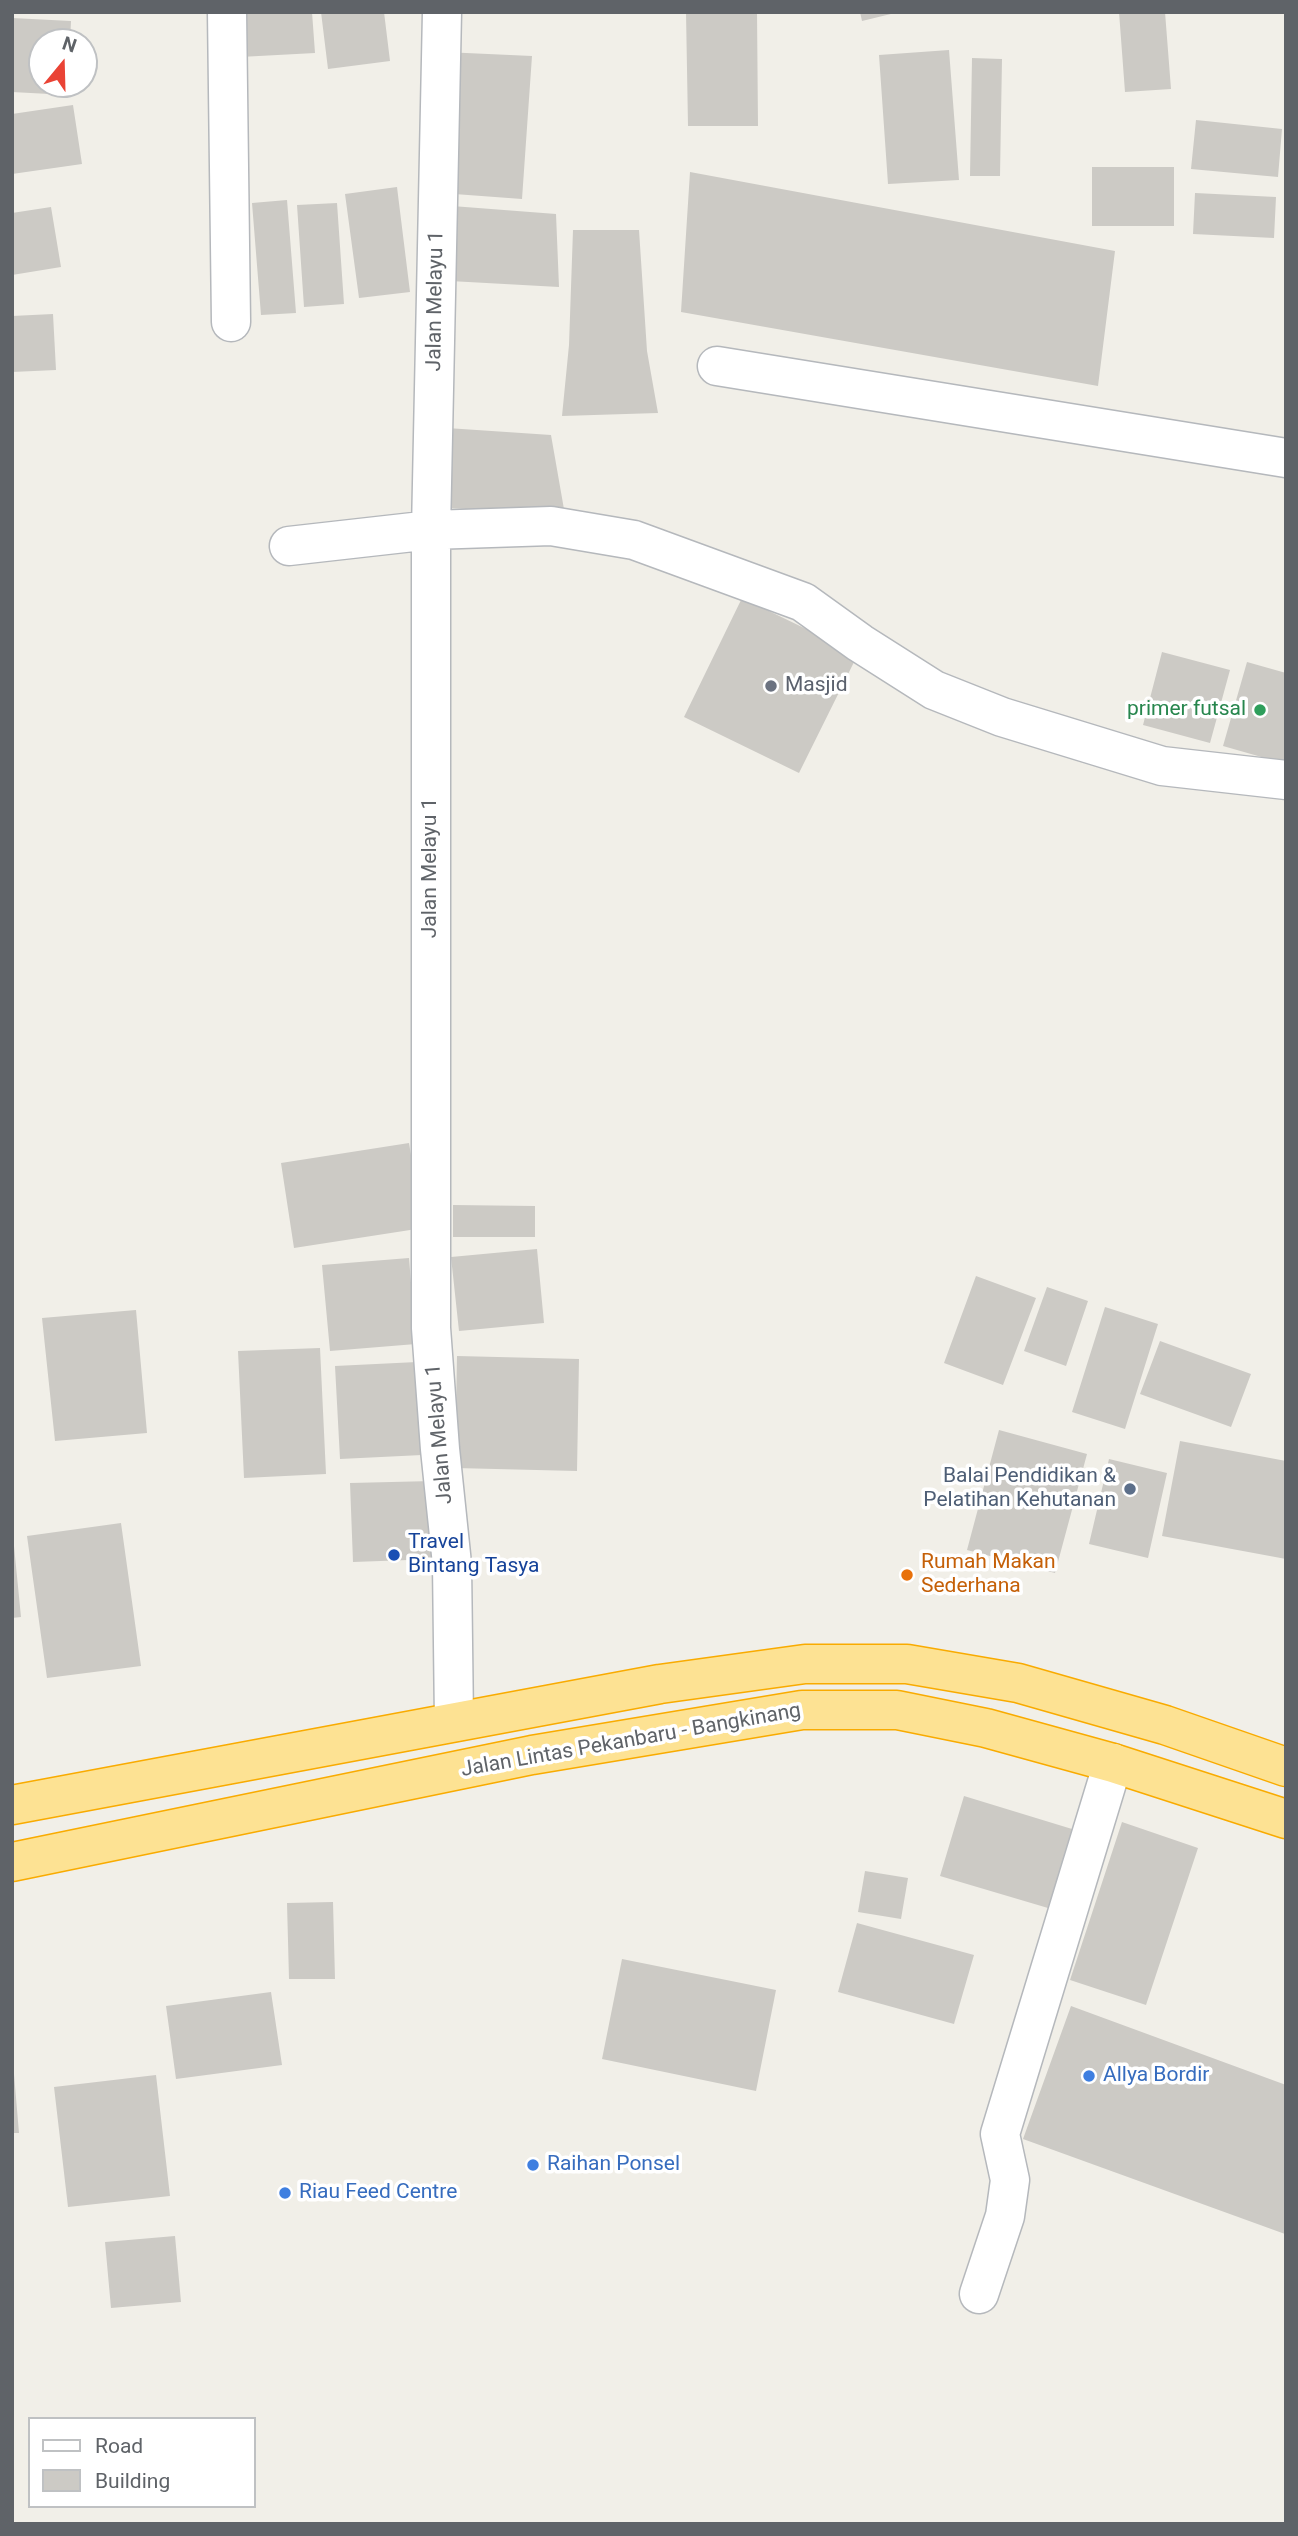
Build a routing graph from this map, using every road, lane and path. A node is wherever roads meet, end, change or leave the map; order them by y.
1 (227, 12) edge
2 (442, 12) edge
3 (231, 322) dead end
4 (717, 366) dead end
5 (1286, 458) edge
6 (431, 530) junction
7 (289, 546) dead end
8 (1286, 780) edge
9 (454, 1722) junction
10 (1113, 1763) junction
11 (1286, 1767) edge
12 (12, 1805) edge
13 (1286, 1819) edge
14 (12, 1862) edge
15 (979, 2294) dead end

1 - 3 street
2 - 6 street, Jalan Melayu 1
4 - 5 street
6 - 7 street
6 - 8 street
6 - 9 street, Jalan Melayu 1
9 - 11 highway
9 - 12 highway
10 - 13 highway, Jalan Lintas Pekanbaru - Bangkinang
10 - 14 highway, Jalan Lintas Pekanbaru - Bangkinang
10 - 15 street

